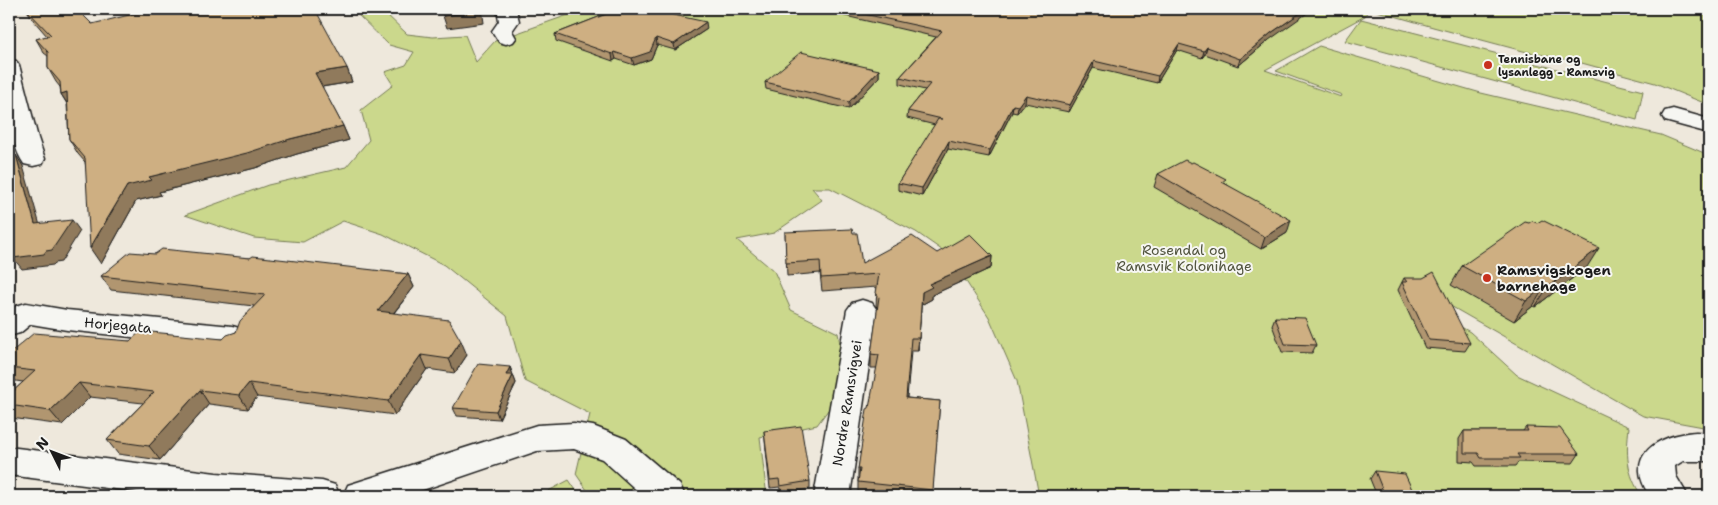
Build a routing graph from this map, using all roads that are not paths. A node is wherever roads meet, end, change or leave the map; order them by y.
1 (506, 9) edge
2 (506, 38) dead end
3 (9, 65) edge
4 (1672, 116) dead end
5 (1709, 126) edge
6 (33, 159) dead end
7 (862, 310) dead end
8 (9, 326) edge
9 (232, 337) edge
10 (1709, 448) edge
11 (9, 460) edge
12 (322, 496) edge
13 (361, 496) edge
14 (668, 496) edge
15 (832, 496) edge
16 (1670, 496) edge

1 - 2 street
3 - 6 street
4 - 5 street
7 - 15 street, Nordre Ramsvigvei
8 - 9 street, Horjegata
10 - 16 street
11 - 12 street
13 - 14 street

